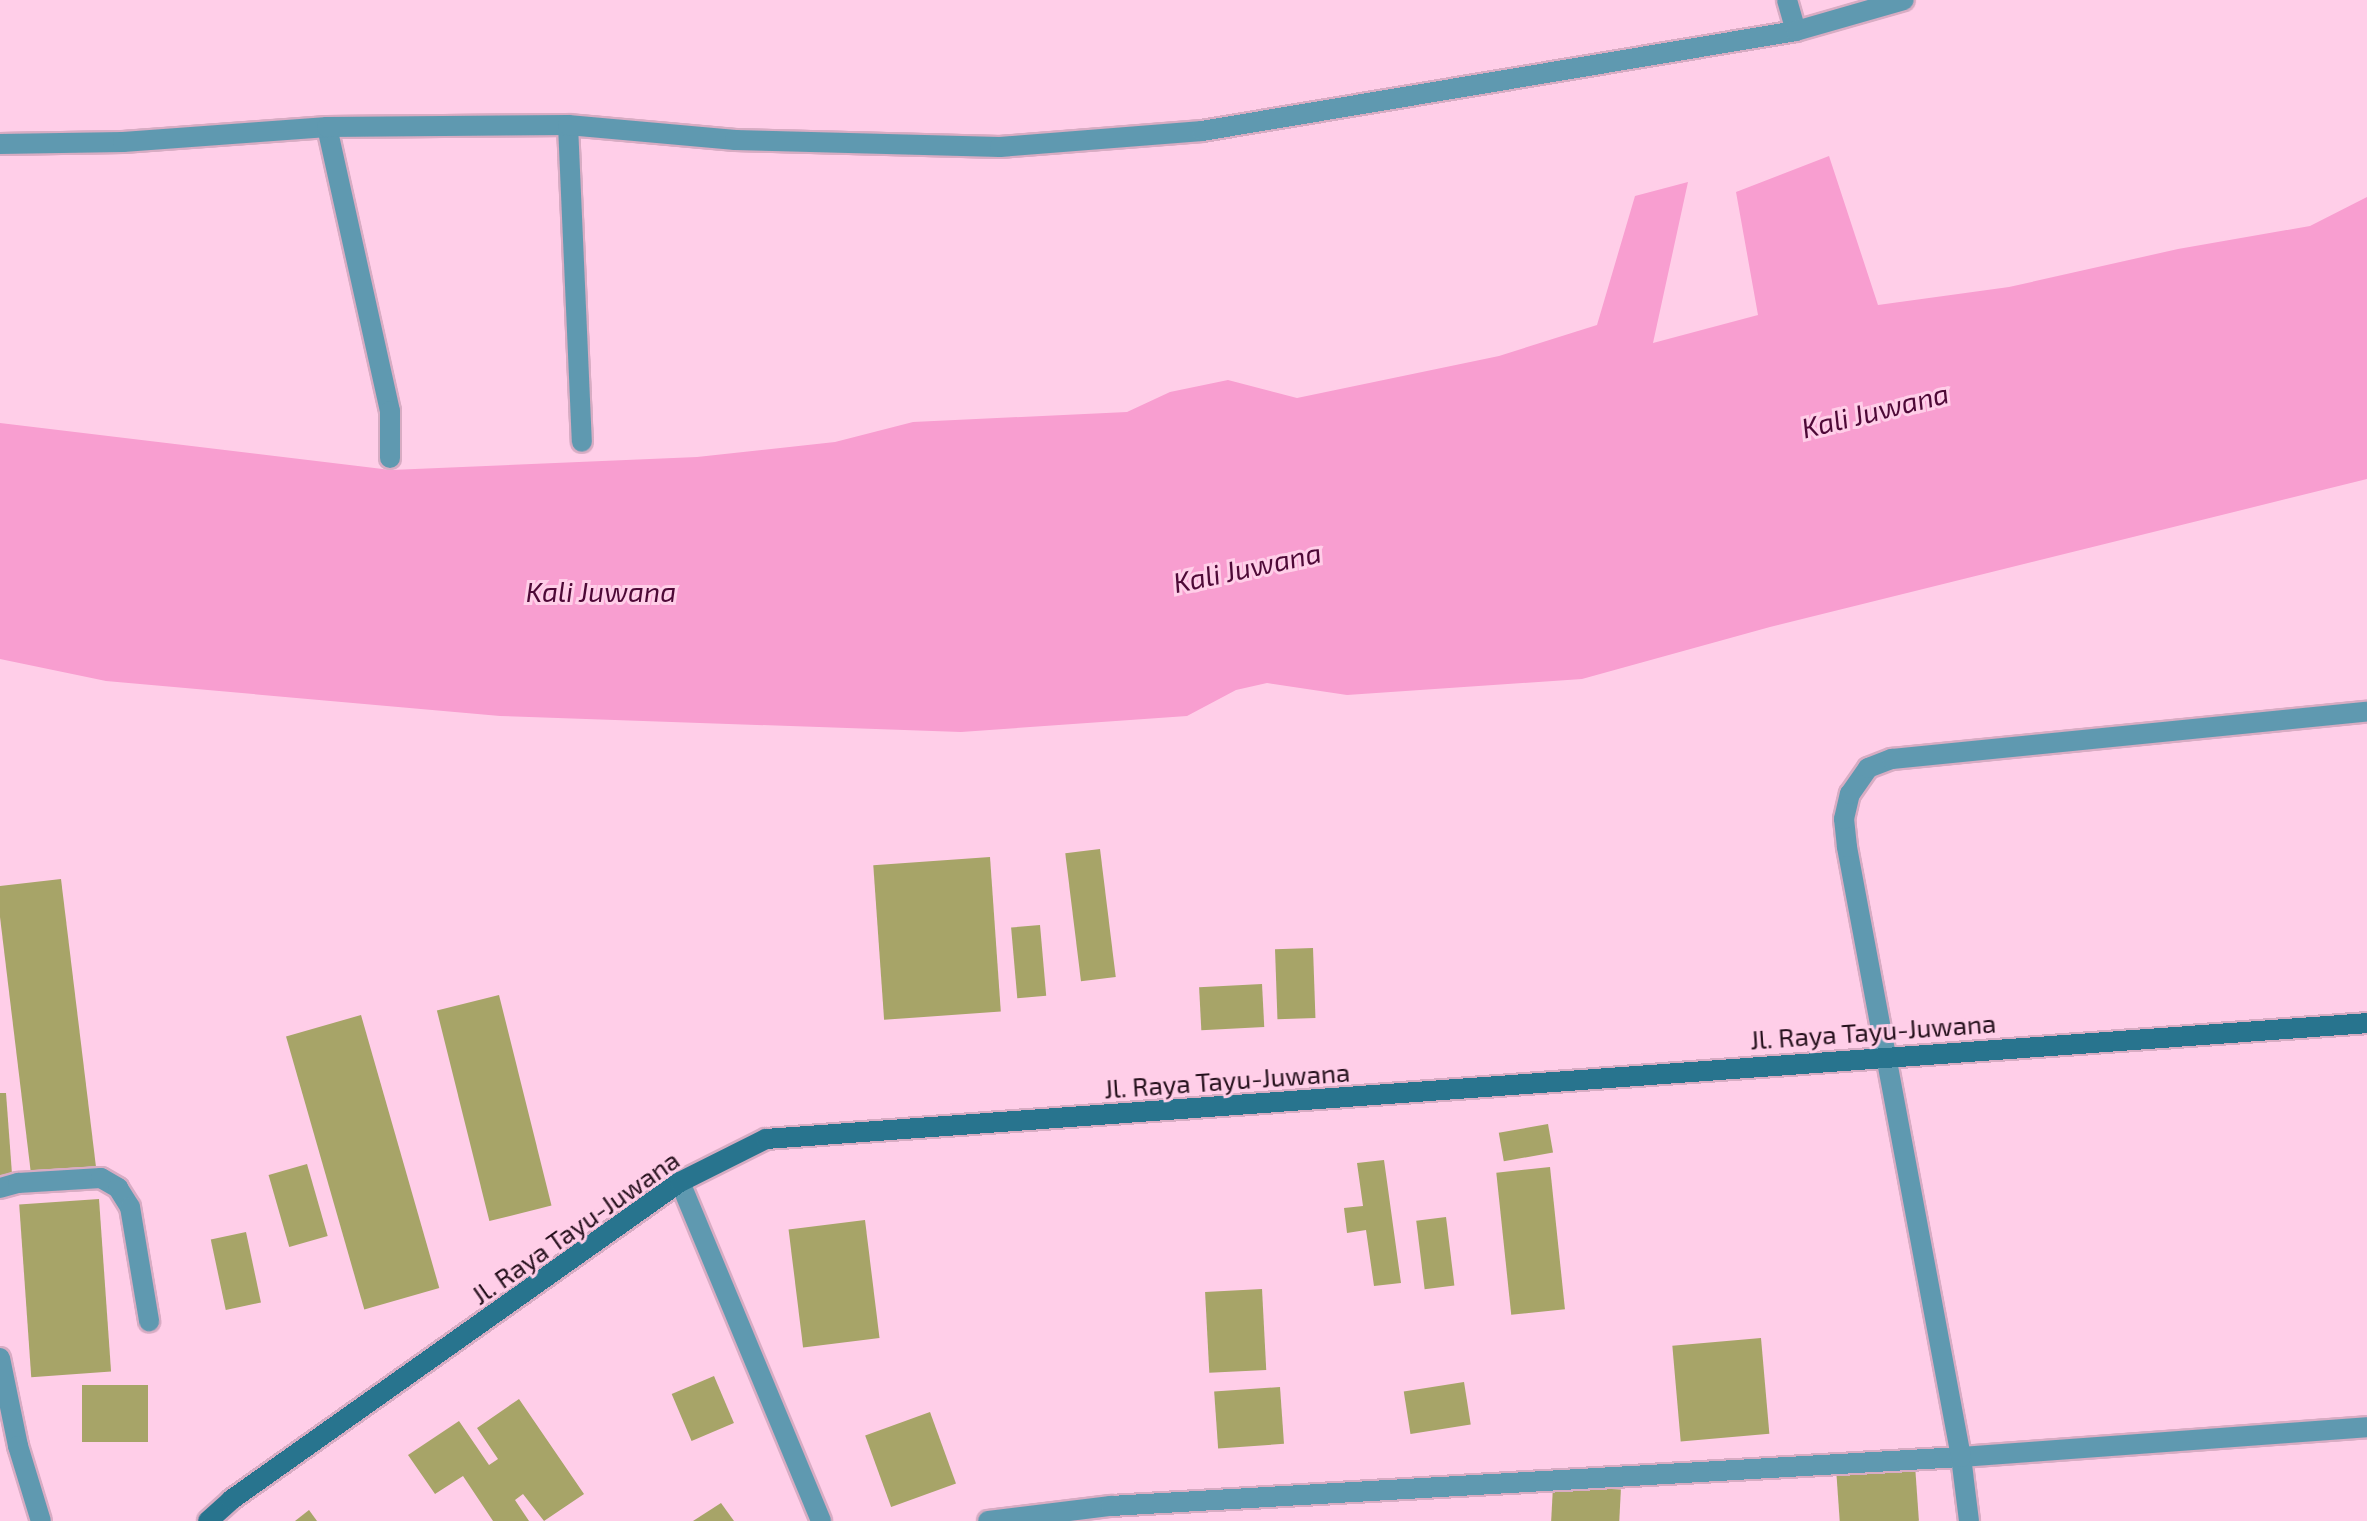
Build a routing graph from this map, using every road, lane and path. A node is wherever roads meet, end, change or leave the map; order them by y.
1 (1787, 0) edge
2 (1904, 0) edge
3 (1796, 31) junction
4 (568, 125) junction
5 (327, 127) junction
6 (0, 144) edge
7 (582, 442) dead end
8 (390, 458) dead end
9 (2367, 712) edge
10 (2367, 1023) edge
11 (1884, 1056) junction
12 (680, 1182) junction
13 (0, 1188) edge
14 (149, 1321) dead end
15 (0, 1358) edge
16 (2367, 1427) edge
17 (1961, 1457) junction
18 (41, 1521) edge
19 (208, 1521) edge
20 (821, 1521) edge
21 (988, 1521) edge
22 (1969, 1521) edge

1 - 3 street
2 - 3 street
3 - 4 street
4 - 5 street
4 - 7 street
5 - 6 street
5 - 8 street
9 - 11 street
10 - 11 main road, Jl. Raya Tayu-Juwana
11 - 12 main road, Jl. Raya Tayu-Juwana
11 - 17 street
12 - 19 main road, Jl. Raya Tayu-Juwana
12 - 20 street
13 - 14 street
15 - 18 street
16 - 17 street
17 - 21 street
17 - 22 street

